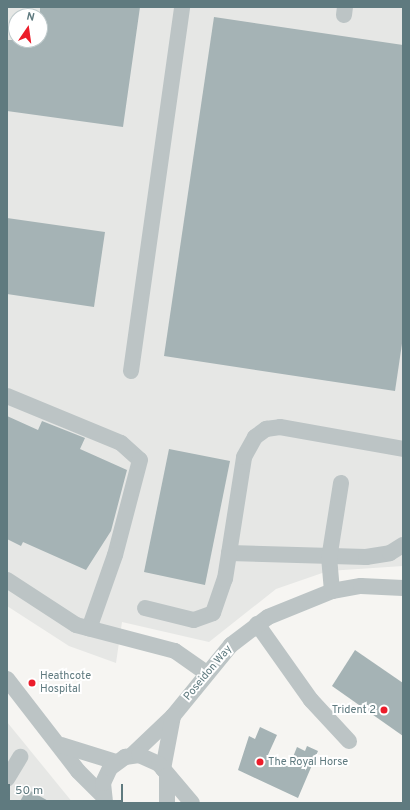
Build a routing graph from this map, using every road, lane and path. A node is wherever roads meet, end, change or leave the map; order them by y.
1 (182, 7) edge
2 (131, 371) dead end
3 (7, 396) edge
4 (403, 449) edge
5 (341, 484) dead end
6 (403, 545) edge
7 (229, 553) junction
8 (329, 559) junction
9 (8, 582) edge
10 (403, 588) edge
11 (332, 591) junction
12 (145, 608) dead end
13 (257, 624) junction
14 (89, 628) junction
15 (207, 673) junction
16 (7, 679) edge
17 (173, 716) junction
18 (349, 741) dead end
19 (61, 745) junction
20 (132, 756) junction
21 (20, 757) dead end
22 (116, 762) junction
23 (165, 773) junction
24 (7, 778) edge
25 (105, 800) edge
26 (166, 803) edge
27 (192, 803) edge

1 - 2 street
3 - 14 street
4 - 7 street
5 - 8 street
6 - 8 street
7 - 8 street
7 - 12 street
8 - 11 street
9 - 14 street
10 - 11 street, Poseidon Way
11 - 13 street, Poseidon Way
13 - 15 street, Poseidon Way
13 - 18 street
14 - 15 street
15 - 17 street, Poseidon Way
16 - 19 street
17 - 20 street, Poseidon Way
17 - 23 street, Poseidon Way
19 - 22 street
19 - 25 street
20 - 22 street
20 - 23 street
21 - 24 street
22 - 25 street
23 - 26 street, Poseidon Way
23 - 27 street

